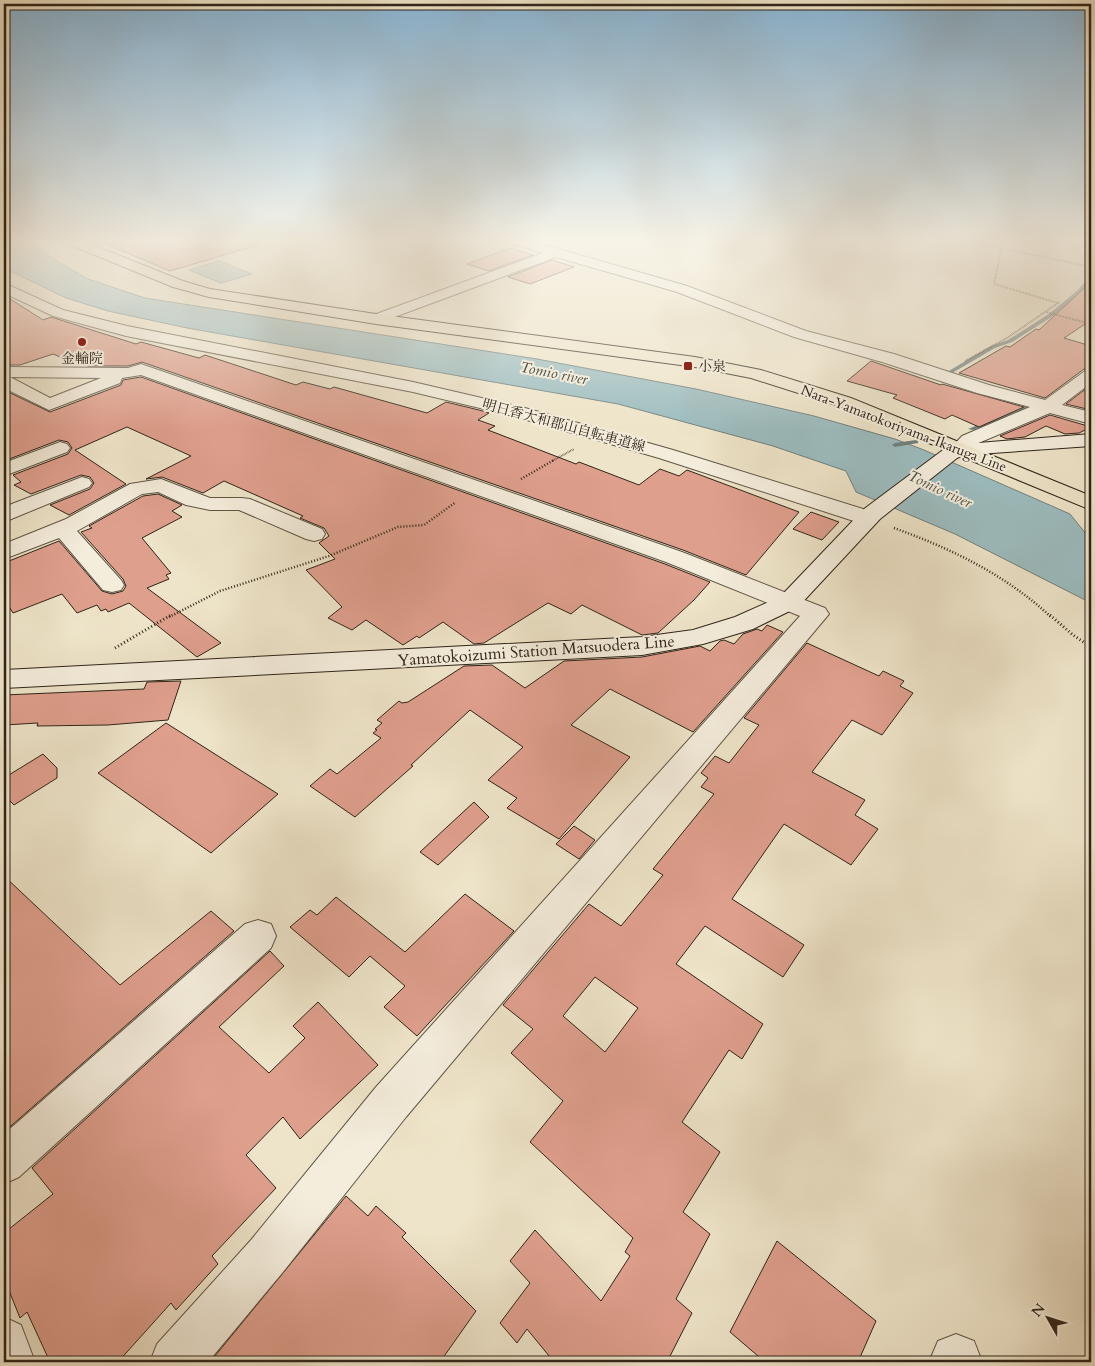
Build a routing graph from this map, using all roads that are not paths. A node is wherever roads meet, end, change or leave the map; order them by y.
1 (34, 303) edge
2 (272, 303) edge
3 (417, 303) edge
4 (720, 303) edge
5 (376, 319) junction
6 (4, 372) edge
7 (129, 373) junction
8 (1091, 375) edge
9 (4, 381) edge
10 (1047, 407) junction
11 (1091, 418) edge
12 (1091, 440) edge
13 (60, 448) dead end
14 (956, 451) junction
15 (4, 470) edge
16 (82, 483) dead end
17 (1091, 504) edge
18 (4, 515) edge
19 (870, 516) junction
20 (63, 528) junction
21 (314, 534) dead end
22 (4, 552) edge
23 (112, 585) dead end
24 (789, 602) junction
25 (4, 679) edge
26 (258, 936) dead end
27 (4, 1162) edge
28 (4, 1343) edge
29 (10, 1362) edge
30 (175, 1362) edge

1 - 19 street, 明日香大和郡山自転車道線
2 - 5 main road, Nara-Yamatokoriyama-Ikaruga Line
3 - 5 street
4 - 10 street
5 - 14 main road, Nara-Yamatokoriyama-Ikaruga Line
6 - 7 street
7 - 9 street
7 - 24 street
8 - 10 street, Yamatokoizumi Station Matsuodera Line
10 - 11 street
10 - 14 street, Yamatokoizumi Station Matsuodera Line
12 - 14 street
13 - 15 street
14 - 17 main road, Nara-Yamatokoriyama-Ikaruga Line
14 - 19 street, Yamatokoizumi Station Matsuodera Line
16 - 18 street
19 - 24 street, Yamatokoizumi Station Matsuodera Line
20 - 21 street
20 - 22 street
20 - 23 street
24 - 25 street, Yamatokoizumi Station Matsuodera Line
24 - 30 street
26 - 27 street
28 - 29 street

